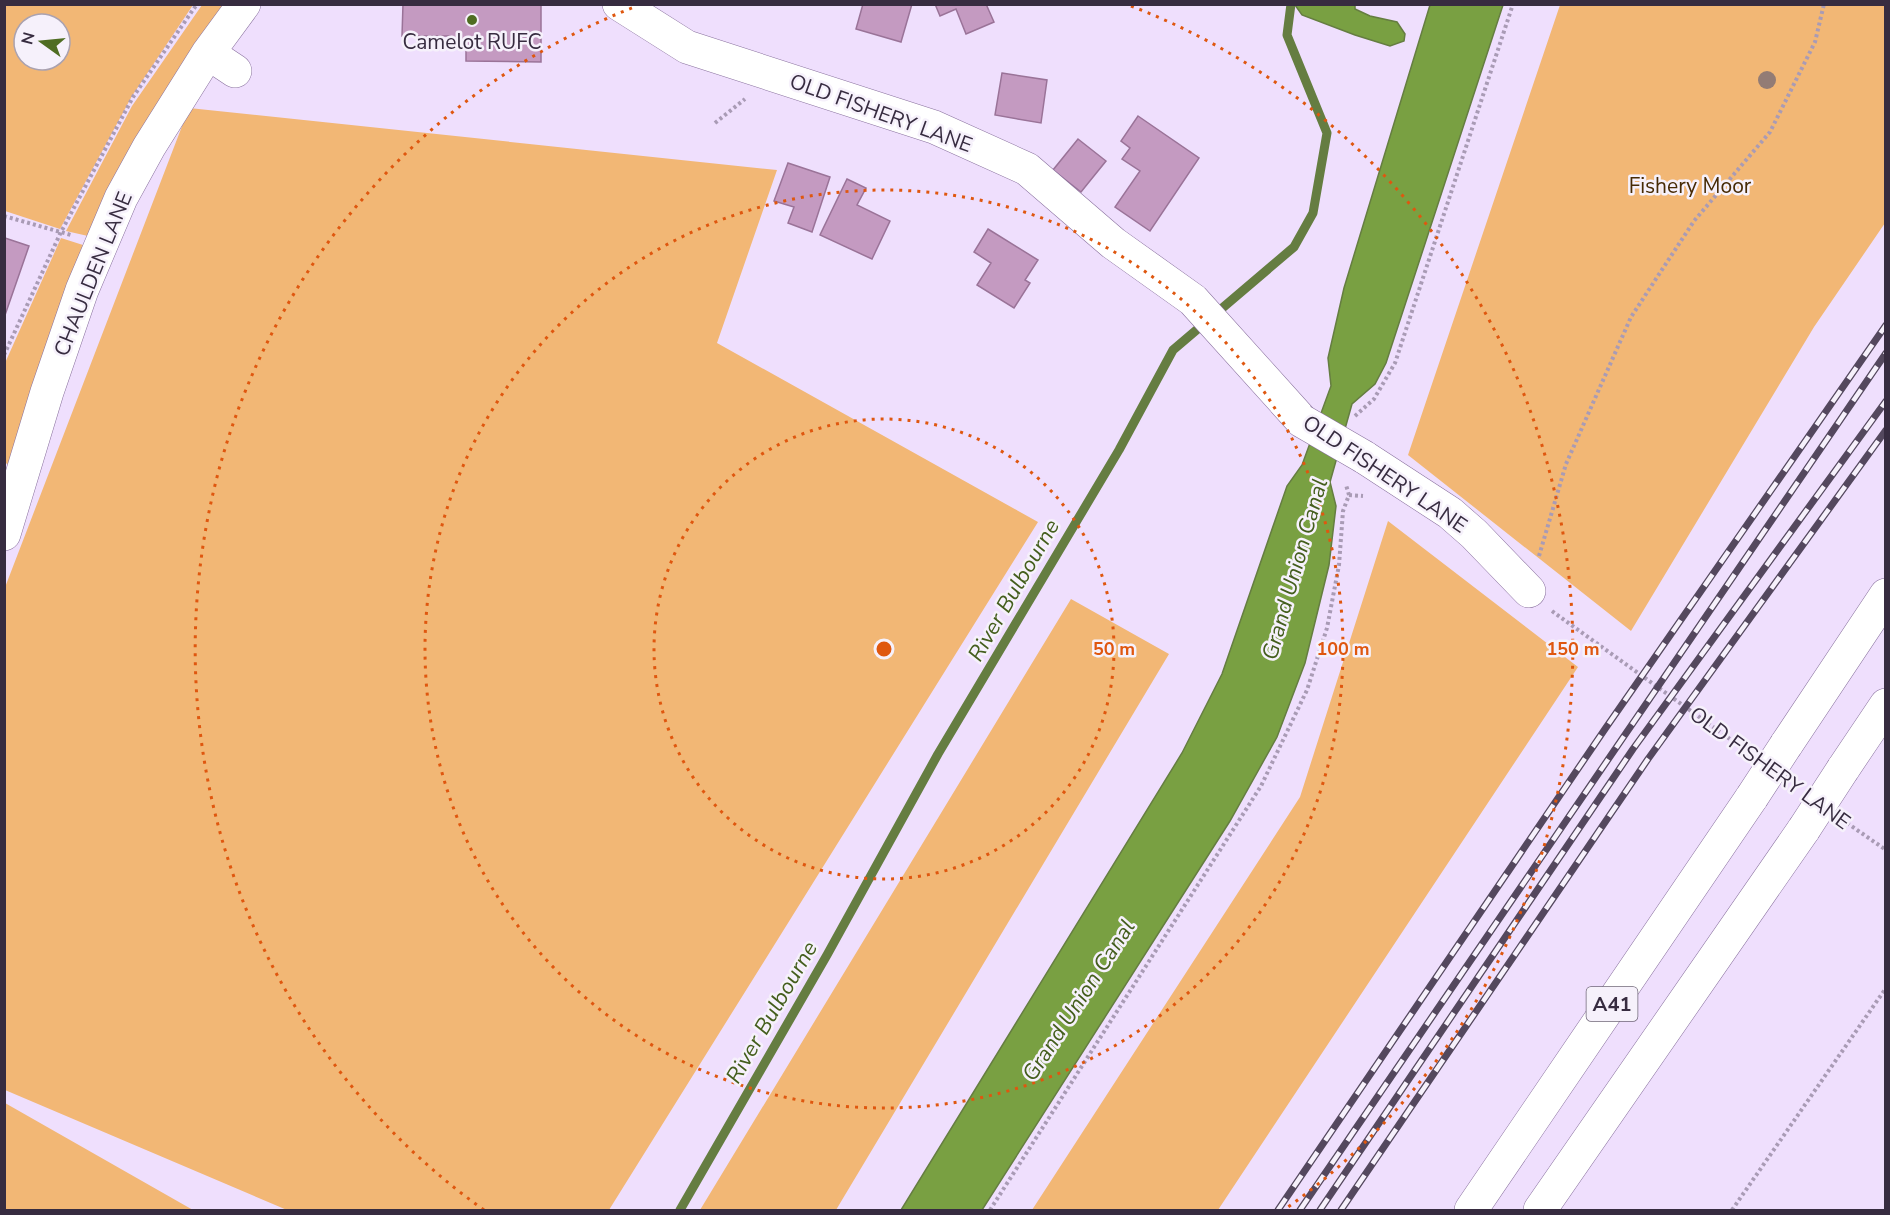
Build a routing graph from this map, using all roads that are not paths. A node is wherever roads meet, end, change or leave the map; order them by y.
1 (244, 4) edge
2 (619, 4) edge
3 (208, 53) junction
4 (235, 71) dead end
5 (11, 482) edge
6 (4, 534) edge
7 (1529, 591) road end
8 (1886, 595) edge
9 (1886, 705) edge
10 (1471, 1210) edge
11 (1540, 1210) edge

1 - 3 main road, CHAULDEN LANE
2 - 7 main road, OLD FISHERY LANE, bridge
3 - 4 main road
3 - 5 main road, CHAULDEN LANE
5 - 6 main road, CHAULDEN LANE
8 - 10 main road, A41, bridge
9 - 11 main road, A41, bridge

